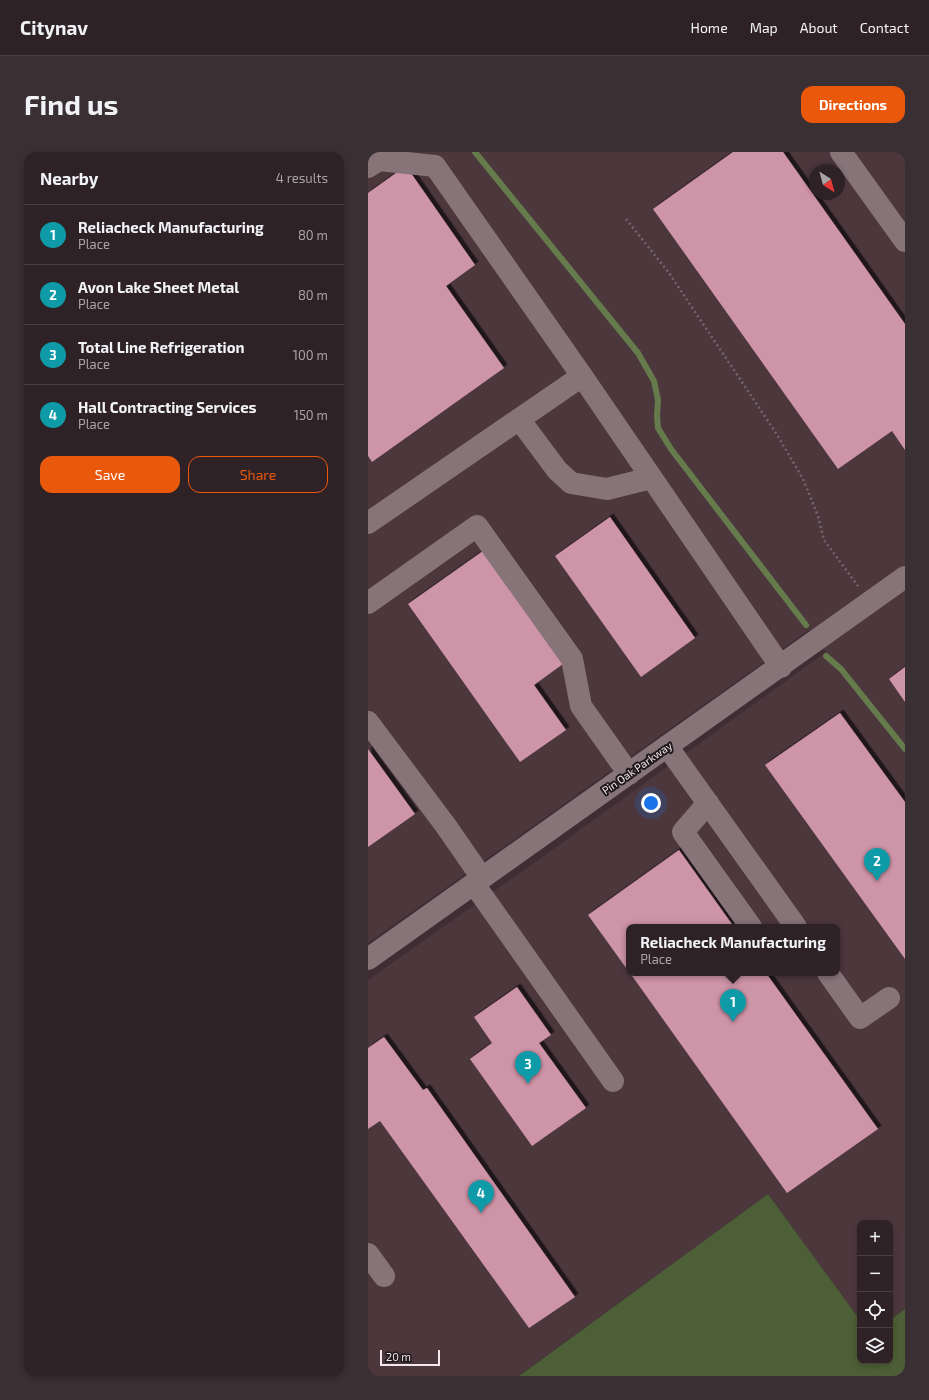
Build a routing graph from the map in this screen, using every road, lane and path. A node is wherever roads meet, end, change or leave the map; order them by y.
1 (841, 152) edge
2 (368, 167) edge
3 (626, 219) dead end
4 (905, 241) edge
5 (582, 376) junction
6 (519, 419) junction
7 (651, 478) junction
8 (368, 523) edge
9 (905, 577) edge
10 (871, 602) junction
11 (368, 603) edge
12 (781, 667) junction
13 (368, 722) edge
14 (668, 746) junction
15 (629, 774) junction
16 (708, 803) junction
17 (478, 881) junction
18 (749, 924) edge
19 (794, 924) edge
20 (368, 959) edge
21 (830, 976) edge
22 (889, 998) dead end
23 (613, 1081) dead end
24 (368, 1254) edge
25 (384, 1276) dead end

1 - 4 street
2 - 5 street
3 - 10 path
5 - 6 street
5 - 7 street
6 - 7 street
6 - 8 street
7 - 12 street
9 - 10 street, Pin Oak Parkway
10 - 12 street, Pin Oak Parkway
11 - 15 street
12 - 14 street, Pin Oak Parkway
13 - 17 street
14 - 15 street, Pin Oak Parkway
14 - 16 street
15 - 17 street, Pin Oak Parkway
16 - 18 street
16 - 19 street
17 - 20 street, Pin Oak Parkway
17 - 23 street
21 - 22 street
24 - 25 street

